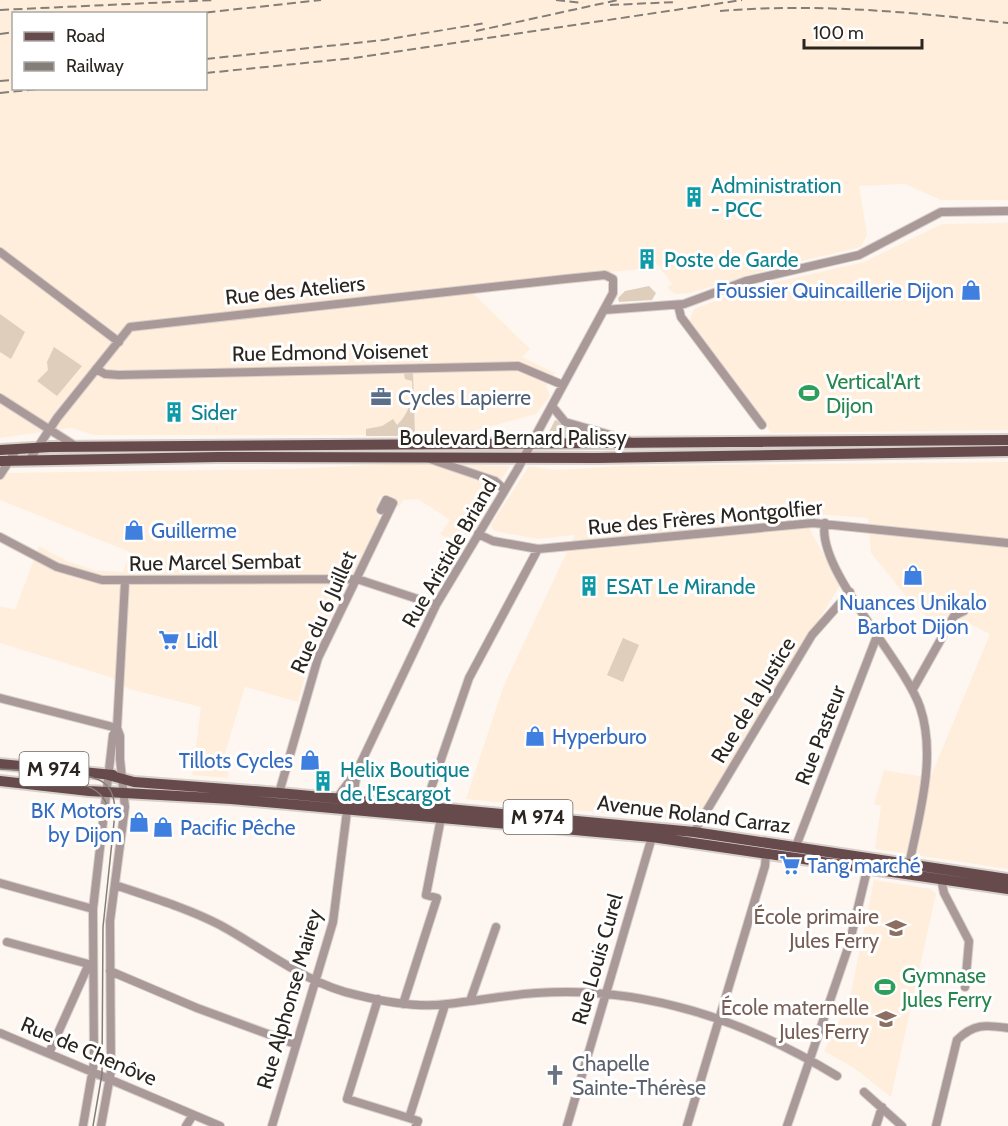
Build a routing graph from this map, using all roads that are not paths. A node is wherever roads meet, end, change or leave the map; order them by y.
1 (1008, 211) edge
2 (0, 252) edge
3 (613, 293) joint
4 (678, 305) junction
5 (604, 310) junction
6 (118, 342) junction
7 (96, 369) junction
8 (563, 384) junction
9 (0, 398) edge
10 (552, 406) junction
11 (762, 425) dead end
12 (50, 429) junction
13 (1008, 440) edge
14 (532, 443) junction
15 (638, 444) junction
16 (37, 447) junction
17 (78, 447) junction
18 (0, 450) edge
19 (1008, 451) edge
20 (17, 456) edge
21 (428, 458) junction
22 (523, 459) junction
23 (0, 475) edge
24 (505, 490) junction
25 (381, 510) dead end
26 (825, 523) junction
27 (478, 534) junction
28 (0, 537) edge
29 (1008, 543) edge
30 (538, 549) junction
31 (357, 579) junction
32 (124, 582) junction
33 (850, 592) junction
34 (435, 605) junction
35 (964, 611) dead end
36 (877, 636) junction
37 (913, 689) junction
38 (0, 698) edge
39 (117, 728) junction
40 (0, 764) edge
41 (357, 771) junction
42 (108, 775) junction
43 (123, 777) junction
44 (0, 781) edge
45 (107, 791) junction
46 (130, 793) junction
47 (279, 793) junction
48 (231, 794) junction
49 (337, 798) junction
50 (352, 800) junction
51 (425, 806) junction
52 (326, 808) junction
53 (347, 811) junction
54 (441, 818) junction
55 (694, 832) junction
56 (652, 837) junction
57 (796, 846) junction
58 (766, 854) junction
59 (909, 865) junction
60 (867, 870) junction
61 (941, 879) junction
62 (1008, 879) edge
63 (0, 883) edge
64 (115, 885) junction
65 (1008, 889) edge
66 (93, 909) junction
67 (495, 927) dead end
68 (7, 942) dead end
69 (90, 965) junction
70 (110, 971) junction
71 (315, 983) junction
72 (965, 987) dead end
73 (605, 995) junction
74 (378, 999) junction
75 (470, 1001) junction
76 (403, 1004) junction
77 (445, 1005) junction
78 (719, 1018) junction
79 (1008, 1028) edge
80 (0, 1033) edge
81 (295, 1044) junction
82 (49, 1053) junction
83 (811, 1060) junction
84 (93, 1072) junction
85 (837, 1076) dead end
86 (110, 1079) junction
87 (864, 1092) dead end
88 (882, 1107) junction
89 (193, 1114) junction
90 (409, 1118) junction
91 (207, 1124) edge
92 (417, 1124) edge
93 (83, 1126) edge
94 (101, 1126) edge
95 (186, 1126) edge
96 (220, 1126) edge
97 (272, 1126) edge
98 (567, 1126) edge
99 (687, 1126) edge
100 (787, 1126) edge
101 (876, 1126) edge
102 (902, 1126) edge
103 (936, 1126) edge

1 - 4 street
2 - 6 street
3 - 5 street, Rue Aristide Briand
3 - 6 street, Rue des Ateliers
4 - 5 street
4 - 11 street
5 - 8 street, Rue Aristide Briand
6 - 7 street, Rue des Ateliers
7 - 8 street, Rue Edmond Voisenet
7 - 12 street, Rue des Ateliers
8 - 10 street, Rue Aristide Briand
9 - 12 street
10 - 14 street, Rue Aristide Briand
10 - 15 street, Boulevard Bernard Palissy
12 - 16 street, Rue des Ateliers
12 - 17 street
13 - 15 main road, Boulevard Bernard Palissy
14 - 15 main road, Boulevard Bernard Palissy
14 - 17 main road, Boulevard Bernard Palissy
14 - 22 street, Rue Aristide Briand
16 - 17 main road, Boulevard Bernard Palissy
16 - 20 main road, Boulevard Bernard Palissy
18 - 20 main road
19 - 22 main road, Boulevard Bernard Palissy
20 - 21 main road, Boulevard Bernard Palissy
20 - 23 street
21 - 22 main road, Boulevard Bernard Palissy
21 - 24 street
22 - 24 street, Rue Aristide Briand
24 - 27 street, Rue Aristide Briand
25 - 31 street, Rue du 6 Juillet
26 - 29 street, Rue des Frères Montgolfier
26 - 30 street, Rue des Frères Montgolfier
26 - 33 street
27 - 30 street, Rue des Frères Montgolfier
27 - 34 street, Rue Aristide Briand
28 - 32 street, Rue Marcel Sembat
30 - 51 street
31 - 32 street, Rue Marcel Sembat
31 - 34 street, Rue Marcel Sembat
31 - 47 street, Rue du 6 Juillet
32 - 39 street
33 - 36 street
33 - 55 street, Rue de la Justice
34 - 41 street, Rue Aristide Briand
35 - 37 street
36 - 37 street
36 - 57 street, Rue Pasteur
37 - 59 street
38 - 39 street
39 - 42 street
39 - 43 street
40 - 42 main road, M 974
41 - 49 street, Rue Aristide Briand
41 - 50 street, Rue Aristide Briand
42 - 43 main road, M 974
42 - 45 street
43 - 46 street
43 - 48 main road, M 974
44 - 45 main road, M 974
45 - 46 main road, M 974
45 - 66 street
46 - 48 main road, M 974
46 - 64 street
47 - 48 main road, Avenue Roland Carraz / M 974
47 - 49 main road, Avenue Roland Carraz / M 974
48 - 52 main road, Avenue Roland Carraz / M 974
49 - 50 main road, Avenue Roland Carraz / M 974
50 - 51 main road, Avenue Roland Carraz / M 974
50 - 52 main road
51 - 55 main road, Avenue Roland Carraz / M 974
52 - 53 main road, Avenue Roland Carraz / M 974
53 - 54 main road, Avenue Roland Carraz / M 974
53 - 71 street, Rue Alphonse Mairey
54 - 56 main road, Avenue Roland Carraz / M 974
54 - 76 street
55 - 57 main road, Avenue Roland Carraz / M 974
56 - 58 main road, Avenue Roland Carraz / M 974
56 - 73 street, Rue Louis Curel
57 - 58 main road
57 - 59 main road, Avenue Roland Carraz / M 974
58 - 60 main road, Avenue Roland Carraz / M 974
58 - 78 street
59 - 62 main road, Avenue Roland Carraz / M 974
60 - 61 main road, Avenue Roland Carraz / M 974
60 - 83 street
61 - 65 main road, Avenue Roland Carraz / M 974
61 - 72 street
63 - 66 street
64 - 70 street
64 - 71 street
66 - 69 street
67 - 75 street
68 - 69 street
69 - 82 street
69 - 84 street
70 - 81 street
70 - 86 street
71 - 74 street
71 - 81 street, Rue Alphonse Mairey
73 - 75 street
73 - 78 street
73 - 98 street, Rue Louis Curel
74 - 76 street
74 - 90 street
75 - 77 street
76 - 77 street
77 - 90 street
78 - 83 street
78 - 99 street
79 - 103 street
80 - 82 street, Rue de Chenôve
81 - 97 street, Rue Alphonse Mairey
82 - 84 street, Rue de Chenôve
83 - 85 street
83 - 100 street
84 - 86 street, Rue de Chenôve
84 - 93 street
86 - 89 street, Rue de Chenôve
86 - 94 street
87 - 88 street
88 - 101 street
88 - 102 street
89 - 91 street, Rue de Chenôve
89 - 95 street
90 - 92 street
91 - 96 street, Rue de Chenôve

